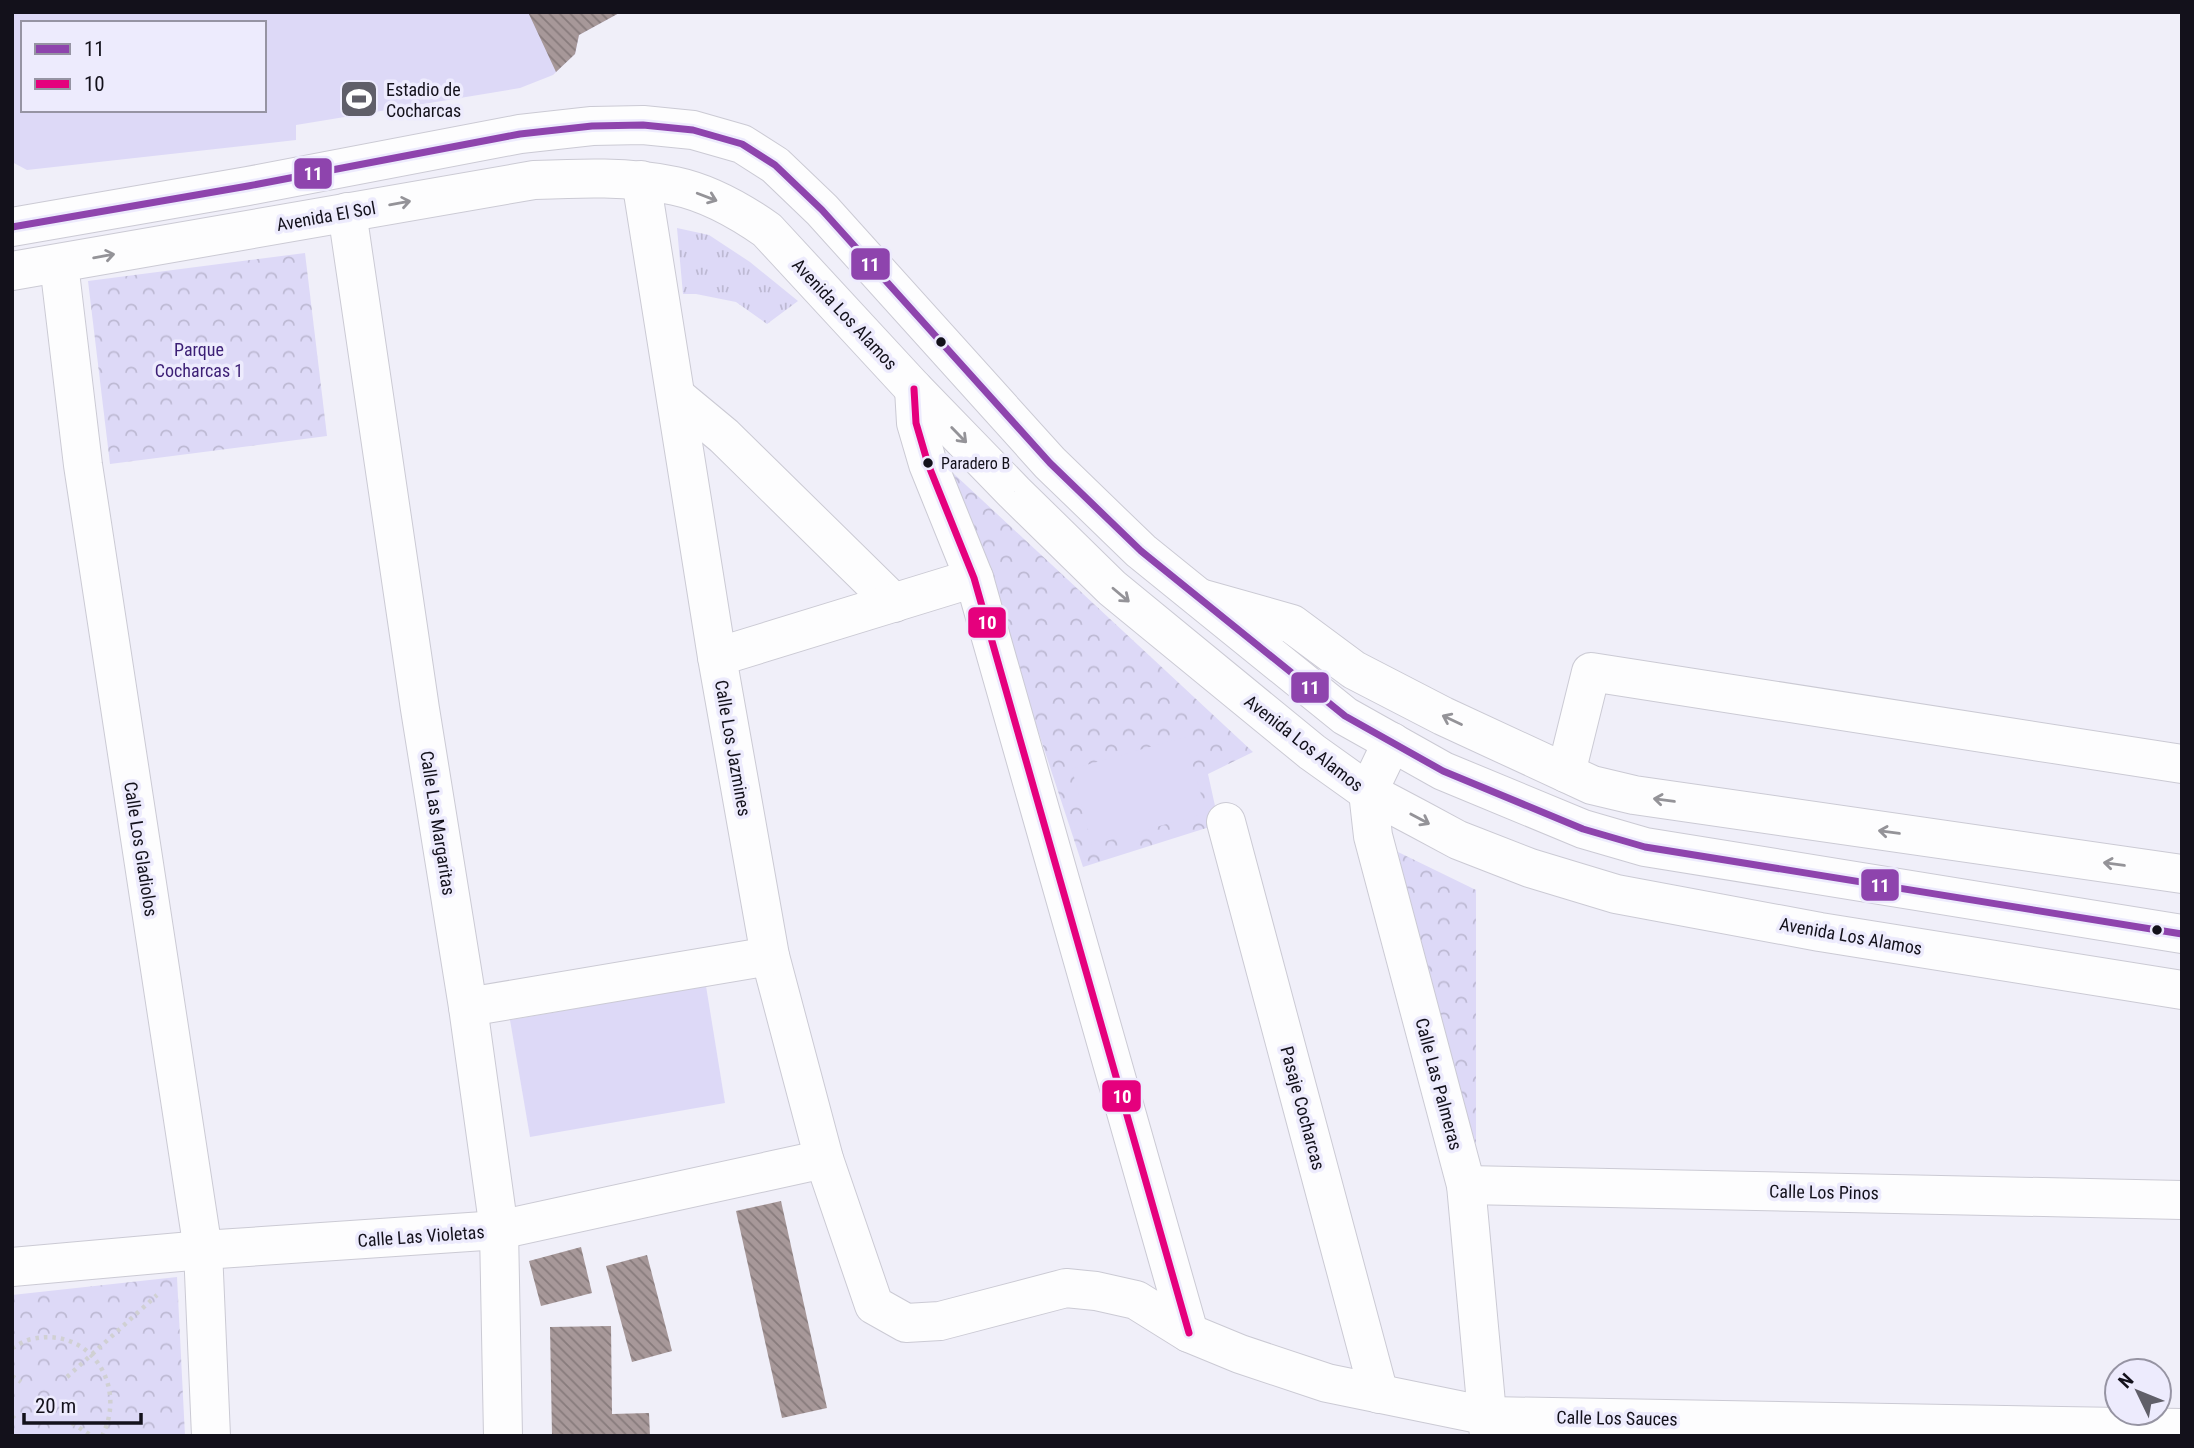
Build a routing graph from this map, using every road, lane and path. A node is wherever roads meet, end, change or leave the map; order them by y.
1 (641, 180) junction
2 (347, 212) junction
3 (12, 227) edge
4 (59, 264) junction
5 (12, 271) edge
6 (914, 389) junction
7 (677, 397) junction
8 (974, 578) junction
9 (1200, 598) junction
10 (894, 603) junction
11 (717, 657) junction
12 (1392, 742) junction
13 (2182, 764) edge
14 (1566, 773) junction
15 (1368, 792) junction
16 (1226, 821) dead end
17 (2182, 874) edge
18 (2182, 934) edge
19 (770, 956) junction
20 (2182, 990) edge
21 (468, 1007) junction
22 (824, 1159) junction
23 (1466, 1185) junction
24 (2182, 1200) edge
25 (499, 1230) junction
26 (203, 1250) junction
27 (12, 1267) edge
28 (162, 1291) dead end
29 (874, 1305) joint
30 (1189, 1333) junction
31 (12, 1348) edge
32 (92, 1354) junction
33 (12, 1376) edge
34 (67, 1377) dead end
35 (21, 1382) dead end
36 (1380, 1394) junction
37 (72, 1423) dead end
38 (1489, 1426) edge
39 (2182, 1428) edge
40 (92, 1436) edge
41 (102, 1436) edge
42 (211, 1436) edge
43 (503, 1436) edge

2 -> 1 street, Avenida El Sol
1 -> 6 street, Avenida Los Alamos
1 - 7 street, Calle Los Jazmines
4 -> 2 street, Avenida El Sol
2 - 21 street, Calle Las Margaritas
3 - 9 street
4 - 5 street, Avenida El Sol
4 - 26 street, Calle Los Gladiolos
6 - 8 street
6 -> 15 street, Avenida Los Alamos
7 - 10 street
7 - 11 street, Calle Los Jazmines
8 - 10 street
8 - 30 street
9 - 12 street
14 -> 9 street
10 - 11 street
11 - 19 street, Calle Los Jazmines
12 - 15 street
12 - 18 street
13 - 14 street
17 -> 14 street
15 -> 20 street, Avenida Los Alamos
15 - 23 street, Calle Las Palmeras
16 - 36 street, Pasaje Cocharcas
19 - 21 street
19 - 22 street, Calle Los Jazmines
21 - 25 street, Calle Las Margaritas
22 - 25 street, Calle Las Violetas
22 - 29 street, Calle Los Jazmines
23 - 24 street, Calle Los Pinos
23 - 38 street, Calle Las Palmeras
25 - 26 street, Calle Las Violetas
25 - 43 street, Calle Las Margaritas
26 - 27 street, Calle Las Violetas
26 - 42 street, Calle Los Gladiolos
28 - 32 path
29 - 30 street, Calle Los Sauces
30 - 36 street, Calle Los Sauces
31 - 32 path
32 - 34 path
32 - 41 path
33 - 35 path
36 - 38 street, Calle Los Sauces
37 - 40 path
38 - 39 street, Calle Los Sauces

